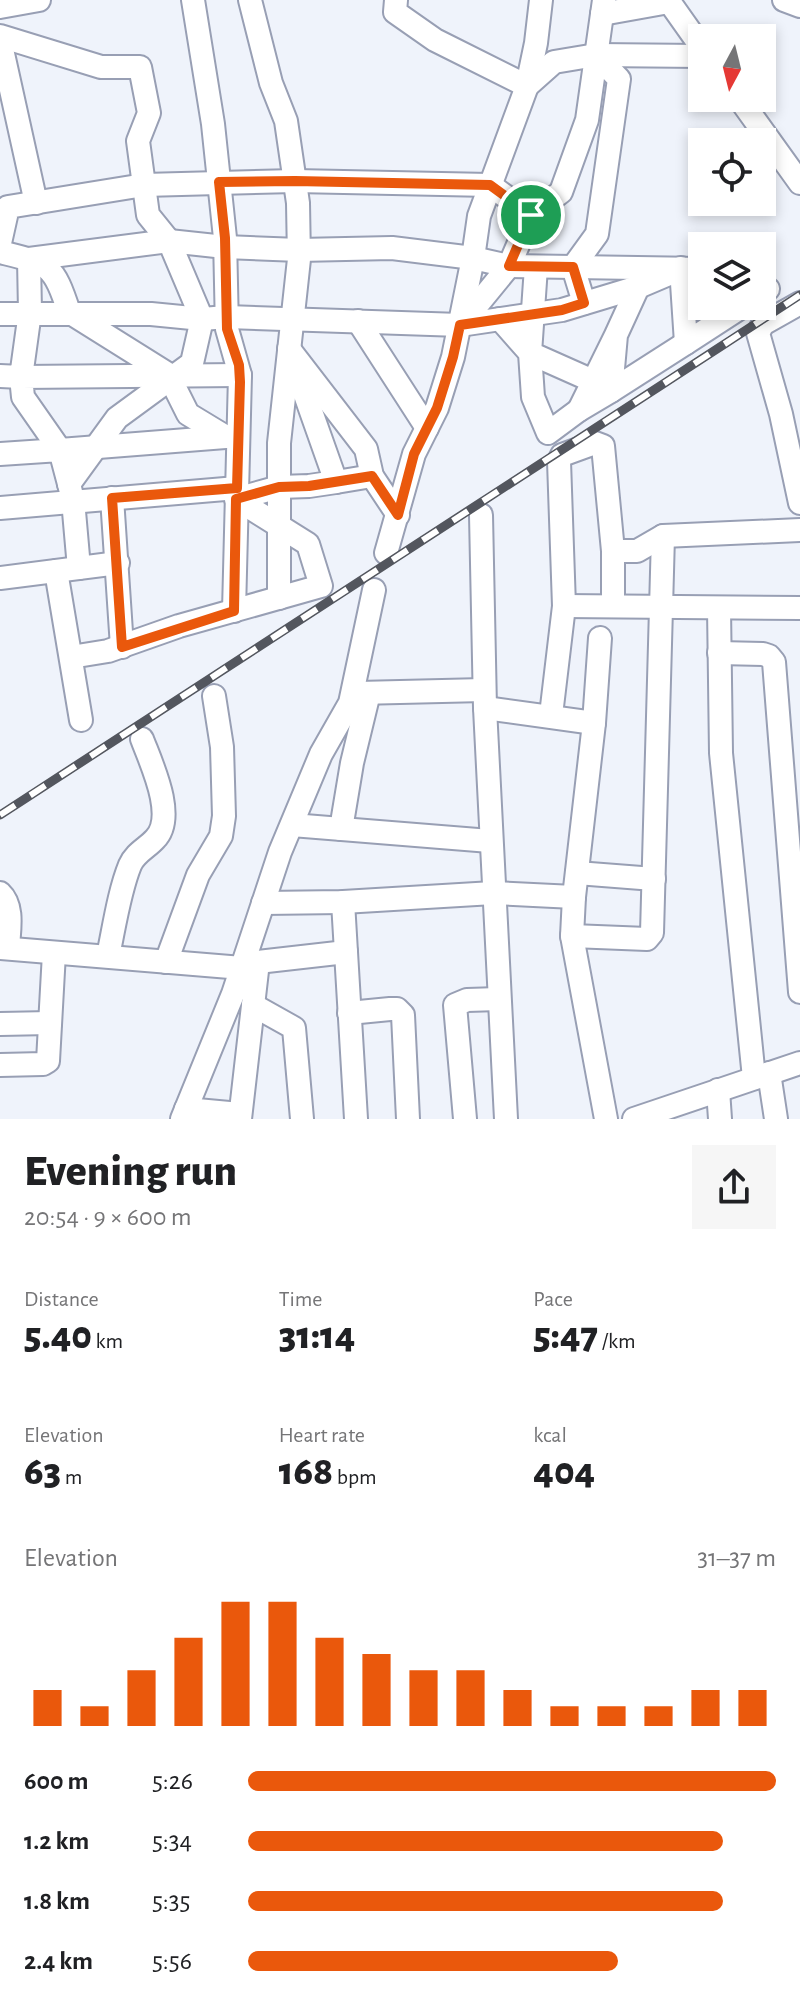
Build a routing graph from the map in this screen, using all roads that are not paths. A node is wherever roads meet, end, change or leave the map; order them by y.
1 (39, 0) edge
2 (193, 0) edge
3 (250, 0) edge
4 (396, 0) edge
5 (541, 0) edge
6 (784, 0) edge
7 (668, 1) edge
8 (800, 6) edge
9 (0, 7) edge
10 (603, 7) edge
11 (688, 29) edge
12 (0, 38) edge
13 (596, 55) junction
14 (688, 56) edge
15 (527, 86) junction
16 (749, 112) edge
17 (295, 181) junction
18 (219, 182) junction
19 (800, 183) edge
20 (144, 185) junction
21 (490, 185) junction
22 (36, 203) junction
23 (531, 215) junction
24 (169, 241) junction
25 (0, 243) edge
26 (225, 247) junction
27 (299, 250) junction
28 (0, 252) edge
29 (473, 258) junction
30 (29, 259) junction
31 (509, 266) junction
32 (536, 267) junction
33 (573, 267) junction
34 (688, 268) edge
35 (688, 269) edge
36 (638, 287) junction
37 (584, 303) junction
38 (800, 303) edge
39 (30, 312) junction
40 (69, 312) junction
41 (0, 314) edge
42 (534, 314) junction
43 (227, 317) junction
44 (688, 318) edge
45 (202, 319) junction
46 (292, 319) junction
47 (500, 319) junction
48 (721, 320) edge
49 (358, 321) junction
50 (460, 325) junction
51 (686, 343) junction
52 (289, 349) junction
53 (530, 353) junction
54 (172, 375) junction
55 (240, 375) junction
56 (10, 377) edge
57 (602, 386) junction
58 (427, 428) junction
59 (232, 436) junction
60 (97, 446) junction
61 (60, 450) junction
62 (0, 454) edge
63 (372, 476) junction
64 (336, 482) junction
65 (279, 487) junction
66 (71, 492) junction
67 (236, 494) junction
68 (112, 498) junction
69 (800, 503) edge
70 (0, 508) edge
71 (398, 515) junction
72 (481, 515) dead end
73 (279, 526) junction
74 (800, 530) edge
75 (663, 536) junction
76 (613, 551) junction
77 (386, 553) dead end
78 (118, 563) junction
79 (79, 568) junction
80 (56, 571) junction
81 (0, 578) edge
82 (374, 590) dead end
83 (279, 598) junction
84 (613, 605) junction
85 (564, 606) junction
86 (662, 607) junction
87 (719, 608) junction
88 (800, 608) edge
89 (234, 611) junction
90 (600, 638) dead end
91 (122, 647) junction
92 (719, 653) junction
93 (71, 657) junction
94 (361, 693) junction
95 (214, 696) dead end
96 (485, 699) junction
97 (551, 715) junction
98 (81, 720) dead end
99 (594, 723) junction
100 (142, 739) dead end
101 (292, 825) junction
102 (341, 829) junction
103 (490, 841) junction
104 (795, 859) edge
105 (577, 873) junction
106 (654, 879) junction
107 (0, 893) edge
108 (493, 893) junction
109 (574, 897) junction
110 (343, 902) junction
111 (263, 903) junction
112 (572, 936) junction
113 (4, 948) edge
114 (346, 952) junction
115 (54, 953) junction
116 (108, 956) junction
117 (166, 962) junction
118 (250, 965) junction
119 (800, 992) edge
120 (499, 999) junction
121 (253, 1005) junction
122 (349, 1013) junction
123 (50, 1023) junction
124 (0, 1024) edge
125 (800, 1063) edge
126 (0, 1065) edge
127 (761, 1076) junction
128 (718, 1090) junction
129 (184, 1114) edge
130 (660, 1114) edge
131 (240, 1116) edge
132 (302, 1119) edge
133 (356, 1119) edge
134 (408, 1119) edge
135 (465, 1119) edge
136 (506, 1119) edge
137 (606, 1119) edge
138 (634, 1119) edge
139 (720, 1119) edge
140 (776, 1119) edge

1 - 9 street
2 - 18 street
3 - 17 street
4 - 15 street
5 - 15 street
6 - 8 street
7 - 10 street
7 - 11 street
10 - 13 street
12 - 20 street
12 - 22 street
13 - 14 street
13 - 15 street
13 - 23 street
13 - 33 street
15 - 21 street
16 - 19 street
17 - 18 street
17 - 21 street
17 - 27 street
18 - 20 street
18 - 26 street
20 - 22 street
20 - 24 street
21 - 23 street
21 - 29 street
22 - 25 street
23 - 31 street
24 - 26 street
24 - 30 street
24 - 45 street
26 - 27 street
26 - 43 street
27 - 29 street
27 - 46 street
28 - 30 street
29 - 31 street
29 - 50 street
30 - 39 street
30 - 40 street
31 - 32 street
31 - 50 street
32 - 33 street
32 - 42 street
33 - 34 street
33 - 37 street
35 - 36 street
36 - 37 street
36 - 57 street
37 - 42 street
38 - 69 street
39 - 40 street
39 - 41 street
39 - 56 street
40 - 45 street
40 - 54 street
42 - 47 street
42 - 53 street
43 - 45 street
43 - 46 street
43 - 55 street
44 - 51 street
45 - 54 street
46 - 49 street
46 - 52 street
47 - 50 street
47 - 53 street
48 - 51 street
49 - 50 street
49 - 58 street
50 - 58 street
51 - 57 street
52 - 63 street
52 - 64 street
52 - 65 street
53 - 57 street
53 - 57 street
54 - 55 street
54 - 56 street
54 - 59 street
54 - 60 street
55 - 59 street
56 - 61 street
58 - 71 street
59 - 60 street
59 - 67 street
60 - 61 street
60 - 66 street
61 - 62 street
61 - 66 street
63 - 64 street
63 - 71 street
64 - 65 street
65 - 67 street
65 - 73 street
66 - 68 street
66 - 70 street
66 - 79 street
67 - 68 street
67 - 73 street
67 - 89 street
68 - 78 street
71 - 77 street
72 - 96 street
73 - 83 street
73 - 83 street
74 - 75 street
75 - 76 street
75 - 86 street
76 - 84 street
76 - 85 street
78 - 79 street
78 - 91 street
79 - 80 street
80 - 81 street
80 - 93 street
82 - 94 street
83 - 89 street
84 - 85 street
84 - 86 street
85 - 97 street
86 - 87 street
86 - 106 street
87 - 88 street
87 - 92 street
89 - 91 street
90 - 99 street
91 - 93 street
92 - 104 street
92 - 127 street
93 - 98 street
94 - 96 street
94 - 101 street
94 - 102 street
95 - 117 street
96 - 97 street
96 - 103 street
97 - 99 street
99 - 105 street
100 - 116 street
101 - 102 street
101 - 111 street
102 - 103 street
103 - 108 street
104 - 119 street
105 - 106 street
105 - 109 street
106 - 112 street
107 - 113 street
108 - 109 street
108 - 110 street
108 - 120 street
109 - 112 street
110 - 111 street
110 - 114 street
111 - 118 street
112 - 137 street
113 - 115 street
114 - 118 street
114 - 122 street
115 - 116 street
115 - 123 street
116 - 117 street
117 - 118 street
118 - 121 street
118 - 129 street
120 - 135 street
120 - 136 street
121 - 131 street
121 - 132 street
122 - 133 street
122 - 134 street
123 - 124 street
123 - 126 street
125 - 127 street
127 - 128 street
127 - 140 street
128 - 130 street
128 - 139 street
129 - 131 street
130 - 138 street

